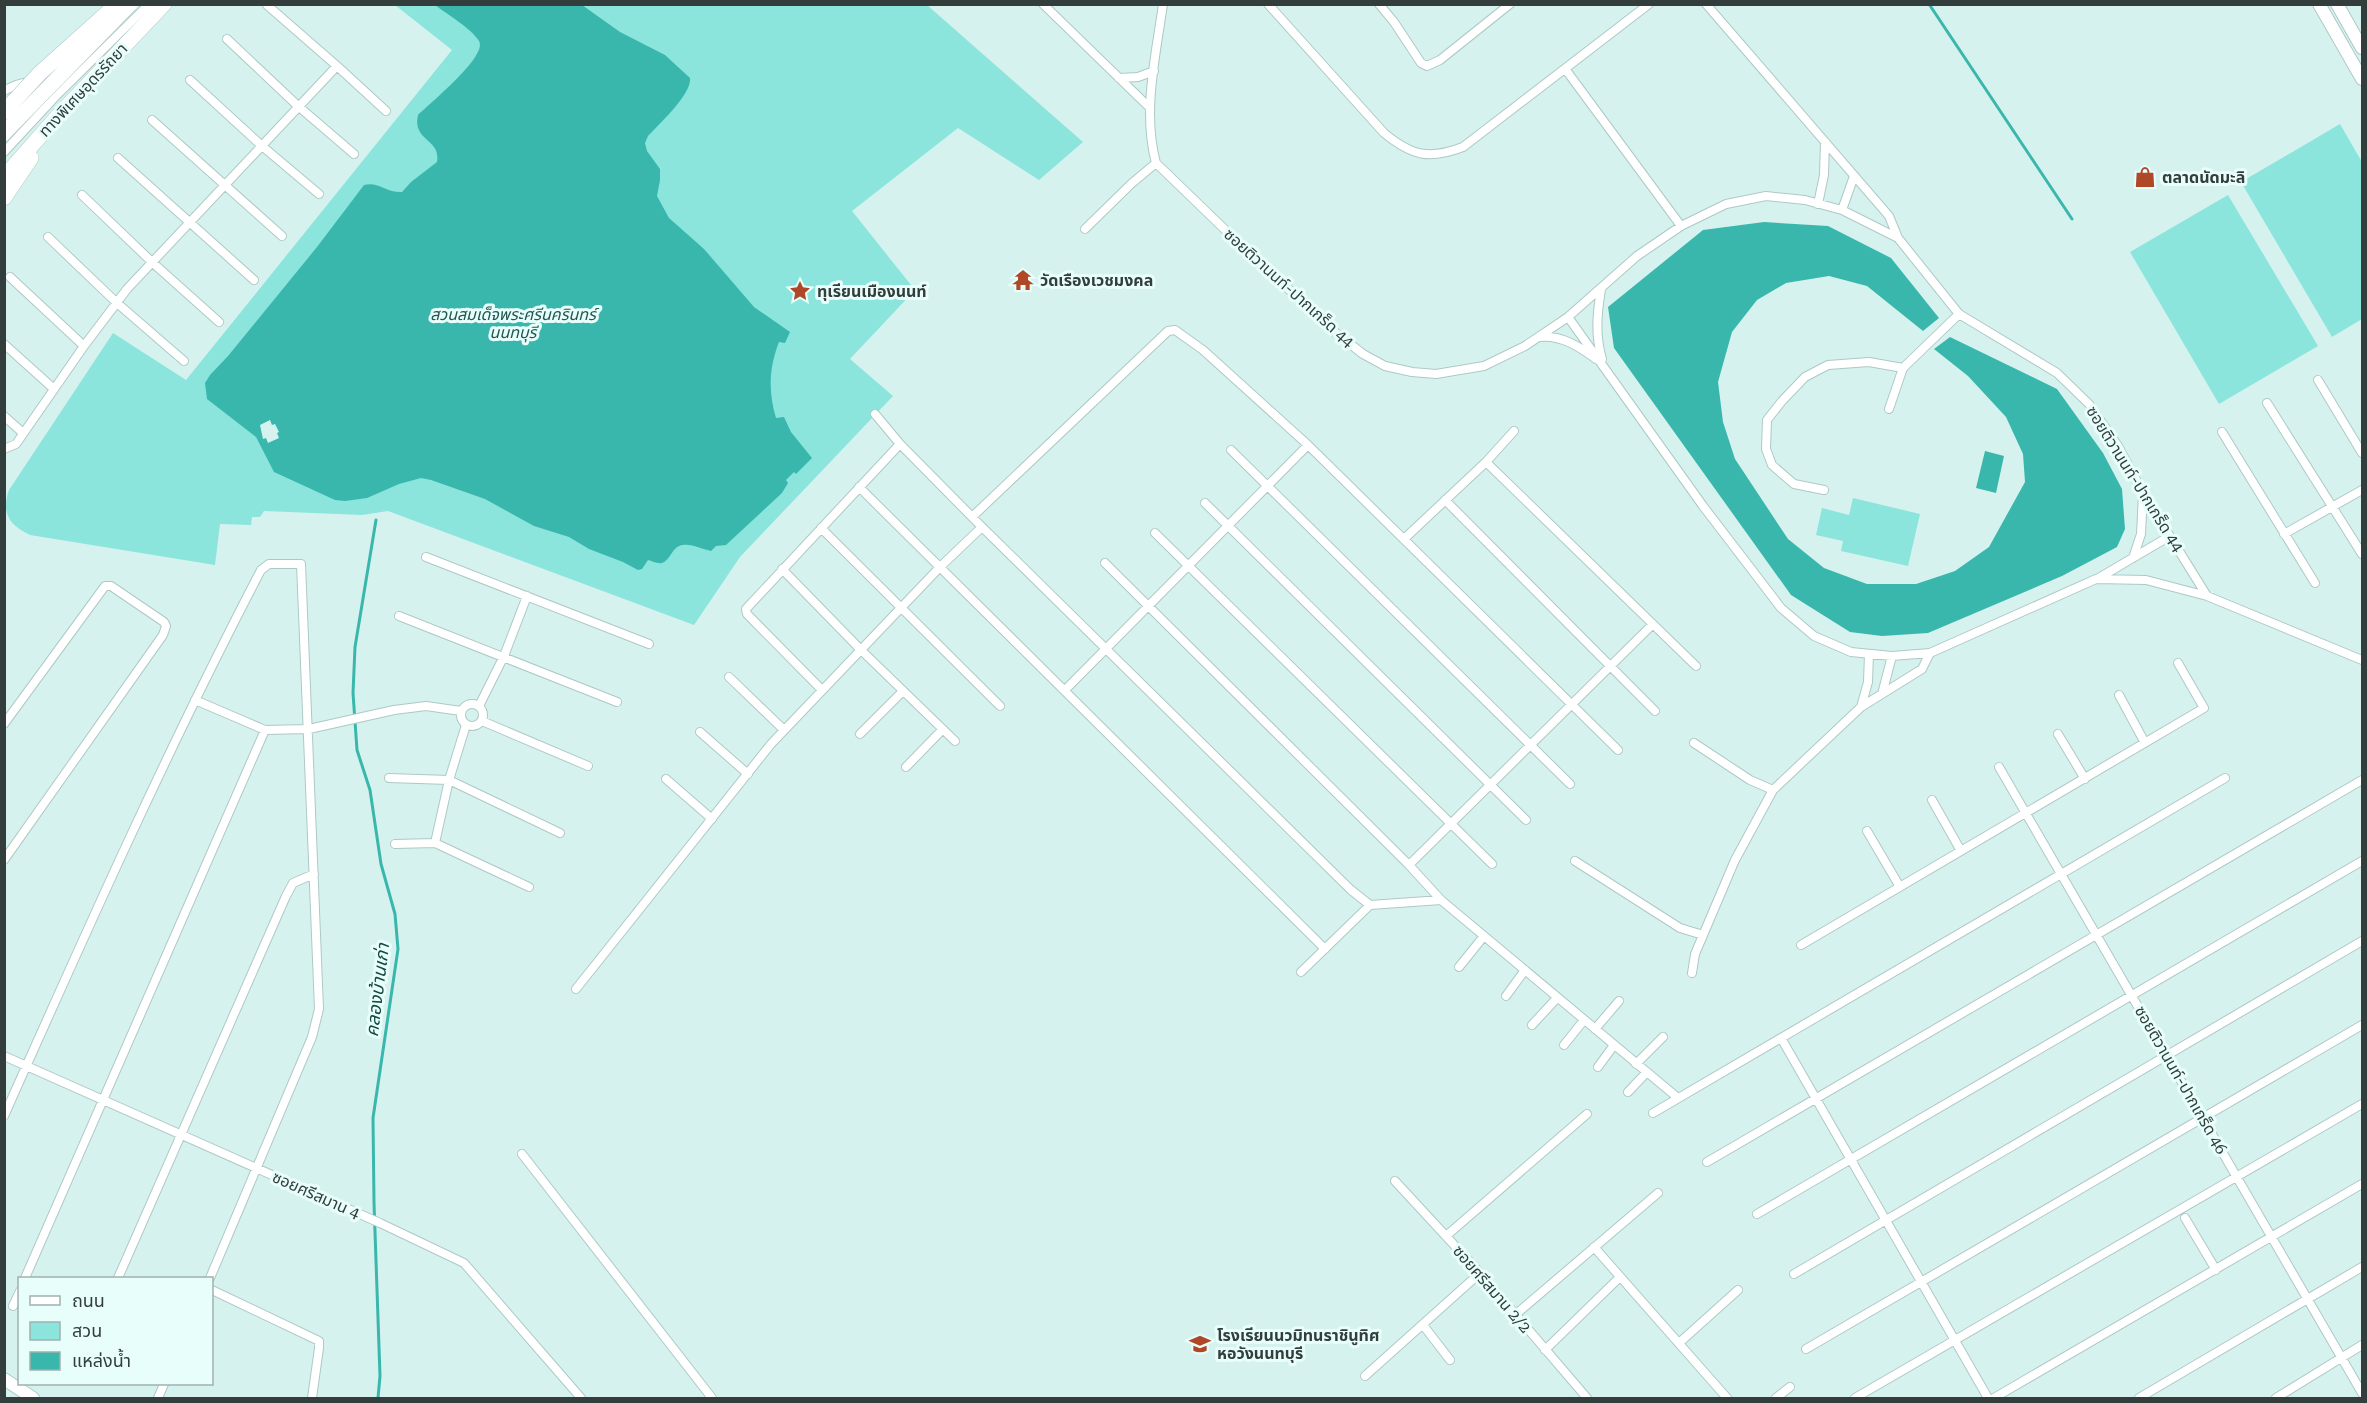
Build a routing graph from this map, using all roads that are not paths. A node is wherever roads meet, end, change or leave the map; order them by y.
1 (117, 4) edge
2 (130, 4) edge
3 (149, 4) edge
4 (164, 4) edge
5 (1042, 4) edge
6 (1163, 4) edge
7 (1268, 4) edge
8 (1380, 4) edge
9 (1510, 4) edge
10 (1649, 4) edge
11 (1706, 4) edge
12 (2319, 4) edge
13 (2337, 4) edge
14 (267, 5) edge
15 (227, 39) dead end
16 (2362, 48) edge
17 (337, 66) junction
18 (1566, 70) junction
19 (1154, 71) junction
20 (1119, 78) junction
21 (2362, 79) edge
22 (190, 80) dead end
23 (4, 91) edge
24 (56, 97) junction
25 (298, 106) junction
26 (1150, 108) junction
27 (386, 111) dead end
28 (4, 112) edge
29 (57, 117) junction
30 (152, 120) dead end
31 (4, 132) edge
32 (1825, 142) junction
33 (262, 146) junction
34 (4, 152) edge
35 (354, 154) dead end
36 (118, 158) dead end
37 (1156, 163) junction
38 (1854, 176) junction
39 (4, 177) edge
40 (226, 186) junction
41 (319, 194) dead end
42 (82, 195) dead end
43 (4, 198) edge
44 (1818, 204) junction
45 (1842, 210) junction
46 (190, 223) junction
47 (1681, 226) junction
48 (1085, 229) dead end
49 (282, 236) dead end
50 (48, 237) dead end
51 (1898, 238) junction
52 (153, 263) junction
53 (10, 277) dead end
54 (254, 280) dead end
55 (1601, 289) junction
56 (117, 303) junction
57 (1959, 314) junction
58 (1568, 317) junction
59 (219, 322) dead end
60 (1539, 337) junction
61 (4, 344) edge
62 (84, 346) junction
63 (184, 362) dead end
64 (1603, 364) junction
65 (1903, 368) junction
66 (2318, 380) dead end
67 (54, 389) junction
68 (2267, 404) dead end
69 (1889, 409) dead end
70 (875, 414) dead end
71 (4, 416) edge
72 (1514, 431) dead end
73 (2222, 432) dead end
74 (23, 434) junction
75 (900, 444) junction
76 (1308, 445) junction
77 (4, 449) edge
78 (1231, 450) dead end
79 (2362, 453) edge
80 (1486, 462) junction
81 (1268, 486) junction
82 (859, 487) junction
83 (1824, 490) dead end
84 (2362, 490) edge
85 (2143, 493) junction
86 (1445, 500) junction
87 (1204, 503) dead end
88 (2333, 507) junction
89 (972, 517) junction
90 (982, 527) junction
91 (1229, 527) junction
92 (821, 528) junction
93 (1155, 534) dead end
94 (2284, 534) junction
95 (2170, 536) junction
96 (1404, 539) junction
97 (2362, 554) edge
98 (426, 557) dead end
99 (2133, 558) junction
100 (1105, 563) dead end
101 (940, 567) junction
102 (1188, 567) junction
103 (782, 569) junction
104 (2096, 579) junction
105 (2314, 583) dead end
106 (527, 596) junction
107 (2207, 596) junction
108 (1149, 606) junction
109 (901, 608) junction
110 (399, 616) dead end
111 (1652, 625) junction
112 (649, 644) dead end
113 (1106, 649) junction
114 (861, 650) junction
115 (1930, 653) junction
116 (1869, 654) junction
117 (504, 656) junction
118 (1892, 656) junction
119 (2362, 660) edge
120 (2178, 663) dead end
121 (1611, 666) junction
122 (1696, 666) dead end
123 (729, 677) dead end
124 (822, 690) junction
125 (1065, 690) junction
126 (903, 691) junction
127 (1882, 694) junction
128 (2118, 695) dead end
129 (195, 700) junction
130 (617, 702) dead end
131 (1572, 704) junction
132 (479, 706) junction
133 (1000, 706) dead end
134 (1861, 707) junction
135 (461, 711) junction
136 (1655, 711) dead end
137 (483, 721) junction
138 (4, 724) edge
139 (466, 725) junction
140 (309, 729) junction
141 (265, 730) junction
142 (784, 730) junction
143 (942, 730) junction
144 (700, 732) dead end
145 (860, 734) dead end
146 (2058, 734) dead end
147 (955, 741) dead end
148 (1694, 743) dead end
149 (2145, 743) junction
150 (1530, 745) junction
151 (1618, 750) dead end
152 (588, 766) dead end
153 (906, 767) dead end
154 (1999, 767) dead end
155 (748, 774) junction
156 (389, 778) dead end
157 (2085, 778) junction
158 (2225, 778) dead end
159 (666, 779) dead end
160 (449, 780) junction
161 (2362, 780) edge
162 (1570, 784) dead end
163 (1490, 785) junction
164 (1773, 790) junction
165 (1932, 800) dead end
166 (2026, 813) junction
167 (712, 819) junction
168 (1526, 820) dead end
169 (1450, 824) junction
170 (1867, 831) dead end
171 (560, 833) dead end
172 (435, 843) junction
173 (395, 844) dead end
174 (1961, 851) junction
175 (4, 860) edge
176 (1575, 861) dead end
177 (2362, 861) edge
178 (1492, 864) dead end
179 (1409, 865) junction
180 (314, 874) junction
181 (2061, 874) junction
182 (1900, 886) junction
183 (529, 887) dead end
184 (1441, 900) junction
185 (1370, 905) junction
186 (1703, 935) junction
187 (2097, 935) junction
188 (1484, 936) junction
189 (2362, 940) edge
190 (1801, 945) dead end
191 (1324, 949) junction
192 (1459, 967) dead end
193 (1525, 970) junction
194 (1301, 972) dead end
195 (1692, 973) dead end
196 (576, 989) dead end
197 (2132, 995) junction
198 (1506, 996) dead end
199 (1557, 998) junction
200 (1619, 1001) dead end
201 (1584, 1020) junction
202 (2362, 1024) edge
203 (1532, 1025) dead end
204 (1595, 1029) junction
205 (1663, 1037) dead end
206 (1781, 1038) junction
207 (1564, 1045) dead end
208 (1614, 1045) junction
209 (2167, 1055) junction
210 (4, 1056) edge
211 (1636, 1064) junction
212 (27, 1066) junction
213 (1598, 1067) dead end
214 (1647, 1072) junction
215 (1628, 1092) dead end
216 (1678, 1098) junction
217 (1816, 1098) junction
218 (105, 1100) junction
219 (2362, 1104) edge
220 (1653, 1113) dead end
221 (1587, 1114) dead end
222 (4, 1116) edge
223 (2203, 1118) junction
224 (180, 1135) junction
225 (522, 1154) dead end
226 (1851, 1159) junction
227 (1707, 1162) dead end
228 (256, 1168) junction
229 (2237, 1177) junction
230 (1395, 1181) dead end
231 (2362, 1184) edge
232 (1658, 1193) dead end
233 (1757, 1214) dead end
234 (2185, 1218) dead end
235 (1886, 1220) junction
236 (1446, 1236) junction
237 (2272, 1237) junction
238 (1594, 1247) junction
239 (2362, 1267) edge
240 (2216, 1270) junction
241 (1480, 1273) junction
242 (1794, 1274) dead end
243 (25, 1277) edge
244 (118, 1277) edge
245 (210, 1277) edge
246 (1620, 1277) junction
247 (1921, 1282) junction
248 (213, 1290) edge
249 (1738, 1290) dead end
250 (18, 1295) edge
251 (2308, 1299) junction
252 (13, 1306) dead end
253 (1515, 1315) junction
254 (1423, 1324) junction
255 (1955, 1341) junction
256 (1679, 1343) junction
257 (2362, 1345) edge
258 (1806, 1349) dead end
259 (1545, 1350) junction
260 (2342, 1358) junction
261 (1450, 1360) dead end
262 (1365, 1376) dead end
263 (4, 1379) edge
264 (1790, 1387) dead end
265 (2362, 1393) edge
266 (33, 1398) edge
267 (312, 1398) edge
268 (581, 1398) edge
269 (712, 1398) edge
270 (1587, 1398) edge
271 (1727, 1398) edge
272 (1776, 1398) edge
273 (1855, 1398) edge
274 (1988, 1398) edge
275 (1994, 1398) edge
276 (2139, 1398) edge
277 (2276, 1398) edge

1 - 28 highway, bridge
2 - 31 highway, ทางพิเศษอุดรรัถยา, bridge
3 - 24 street
4 - 29 highway, ทางพิเศษอุดรรัถยา
5 - 20 street
6 - 19 street
7 - 18 street
8 - 9 street
10 - 18 street
11 - 32 street
12 - 21 main road
13 - 16 main road
14 - 17 street
15 - 25 street
17 - 25 street
17 - 27 street
18 - 47 street
19 - 20 street
19 - 26 street
20 - 26 street
22 - 33 street
23 - 24 street
24 - 34 street
25 - 33 street
25 - 35 street
26 - 37 street
29 - 39 highway, ทางพิเศษอุดรรัถยา
29 - 43 highway
30 - 40 street
32 - 38 street
32 - 44 street
33 - 40 street
33 - 41 street
36 - 46 street
37 - 48 street
37 - 60 street, ซอยติวานนท์-ปากเกร็ด 44
38 - 45 street
38 - 51 street
40 - 46 street
40 - 49 street
42 - 52 street
44 - 45 street, ซอยติวานนท์-ปากเกร็ด 44
44 - 47 street, ซอยติวานนท์-ปากเกร็ด 44
45 - 51 street, ซอยติวานนท์-ปากเกร็ด 44
46 - 52 street
46 - 54 street
47 - 55 street, ซอยติวานนท์-ปากเกร็ด 44
50 - 56 street
51 - 57 street, ซอยติวานนท์-ปากเกร็ด 44
52 - 56 street
52 - 59 street
53 - 62 street
55 - 58 street, ซอยติวานนท์-ปากเกร็ด 44
55 - 64 street
56 - 62 street
56 - 63 street
57 - 65 street
57 - 85 street, ซอยติวานนท์-ปากเกร็ด 44
58 - 60 street, ซอยติวานนท์-ปากเกร็ด 44
58 - 64 street
60 - 64 street
61 - 67 street
62 - 67 street
64 - 116 street
65 - 69 street
65 - 83 street
66 - 79 street
67 - 74 street
68 - 88 street
70 - 75 street
71 - 74 street
72 - 80 street
73 - 94 street
74 - 77 street
75 - 82 street
75 - 89 street
76 - 81 street
76 - 89 street
76 - 96 street
78 - 81 street
80 - 86 street
80 - 111 street
81 - 91 street
81 - 150 street
82 - 92 street
82 - 101 street
84 - 88 street
85 - 95 street, ซอยติวานนท์-ปากเกร็ด 44
85 - 99 street
86 - 96 street
86 - 121 street
87 - 91 street
88 - 94 street
88 - 97 street
89 - 90 street
90 - 101 street
90 - 113 street
91 - 102 street
91 - 163 street
92 - 103 street
92 - 109 street
93 - 102 street
94 - 105 street
95 - 99 street
95 - 107 street, ซอยติวานนท์-ปากเกร็ด 44
96 - 131 street
98 - 106 street
99 - 104 street
100 - 108 street
101 - 109 street
101 - 125 street
102 - 108 street
102 - 169 street
103 - 114 street
103 - 124 street
104 - 107 street
104 - 115 street
106 - 112 street
106 - 117 street
107 - 119 street
108 - 113 street
108 - 179 street
109 - 114 street
109 - 133 street
110 - 117 street
111 - 121 street
111 - 122 street
113 - 125 street
113 - 185 street
114 - 124 street
114 - 126 street
115 - 118 street
115 - 127 street
116 - 118 street
116 - 134 street
117 - 130 street
117 - 132 street
118 - 127 street
120 - 149 street
121 - 131 street
121 - 136 street
123 - 142 street
124 - 142 street
125 - 191 street
126 - 143 street
126 - 145 street
127 - 134 street
128 - 149 street
129 - 140 street
129 - 141 street
129 - 212 street
131 - 150 street
131 - 151 street
132 - 135 street
132 - 137 street
134 - 164 street
135 - 139 street
135 - 140 street
137 - 139 street
137 - 152 street
138 - 175 street
139 - 160 street
140 - 141 street
140 - 180 street
141 - 218 street
142 - 155 street
143 - 147 street
143 - 153 street
144 - 155 street
146 - 157 street
148 - 164 street
149 - 157 street
150 - 162 street
150 - 163 street
154 - 166 street, ซอยติวานนท์-ปากเกร็ด 46
155 - 167 street
156 - 160 street
157 - 166 street
158 - 181 street
159 - 167 street
160 - 171 street
160 - 172 street
161 - 187 street
163 - 168 street
163 - 169 street
164 - 186 street
165 - 174 street
166 - 174 street
166 - 181 street, ซอยติวานนท์-ปากเกร็ด 46
167 - 196 street
169 - 178 street
169 - 179 street
170 - 182 street
172 - 173 street
172 - 183 street
174 - 182 street
176 - 186 street
177 - 197 street
179 - 184 street
180 - 224 street
180 - 228 street
181 - 187 street, ซอยติวานนท์-ปากเกร็ด 46
181 - 206 street
182 - 190 street
184 - 185 street
184 - 188 street
185 - 191 street
186 - 195 street
187 - 197 street, ซอยติวานนท์-ปากเกร็ด 46
187 - 217 street
188 - 192 street
188 - 193 street
189 - 209 street
191 - 194 street
193 - 198 street
193 - 199 street
197 - 209 street, ซอยติวานนท์-ปากเกร็ด 46
197 - 226 street
199 - 201 street
199 - 203 street
200 - 204 street
201 - 204 street
201 - 207 street
202 - 223 street
204 - 208 street
205 - 211 street
206 - 216 street
206 - 217 street
208 - 211 street
208 - 213 street
209 - 223 street, ซอยติวานนท์-ปากเกร็ด 46
209 - 235 street
210 - 212 street, ซอยศรีสมาน 4
211 - 214 street
212 - 218 street, ซอยศรีสมาน 4
212 - 222 street
214 - 215 street
214 - 216 street
216 - 220 street
217 - 226 street
217 - 227 street
218 - 224 street, ซอยศรีสมาน 4
218 - 243 street
219 - 229 street
221 - 236 street
223 - 229 street, ซอยติวานนท์-ปากเกร็ด 46
223 - 247 street
224 - 228 street, ซอยศรีสมาน 4
224 - 244 street
225 - 269 street
226 - 233 street
226 - 235 street
228 - 245 street
228 - 268 street, ซอยศรีสมาน 4
229 - 237 street, ซอยติวานนท์-ปากเกร็ด 46
229 - 255 street
230 - 236 street, ซอยศรีสมาน 2/2
231 - 237 street
232 - 238 street
234 - 240 street
235 - 242 street
235 - 247 street
236 - 241 street, ซอยศรีสมาน 2/2
237 - 240 street
237 - 251 street, ซอยติวานนท์-ปากเกร็ด 46
238 - 246 street
238 - 253 street
239 - 251 street
240 - 275 street
241 - 253 street, ซอยศรีสมาน 2/2
241 - 254 street
246 - 256 street
246 - 259 street
247 - 255 street
247 - 258 street
248 - 267 street
249 - 256 street
250 - 252 street
251 - 260 street, ซอยติวานนท์-ปากเกร็ด 46
251 - 276 street
253 - 259 street, ซอยศรีสมาน 2/2
254 - 261 street
254 - 262 street
255 - 273 street
255 - 274 street
256 - 271 street
257 - 260 street
259 - 270 street, ซอยศรีสมาน 2/2
260 - 265 street, ซอยติวานนท์-ปากเกร็ด 46
260 - 277 street
263 - 266 main road
264 - 272 street

